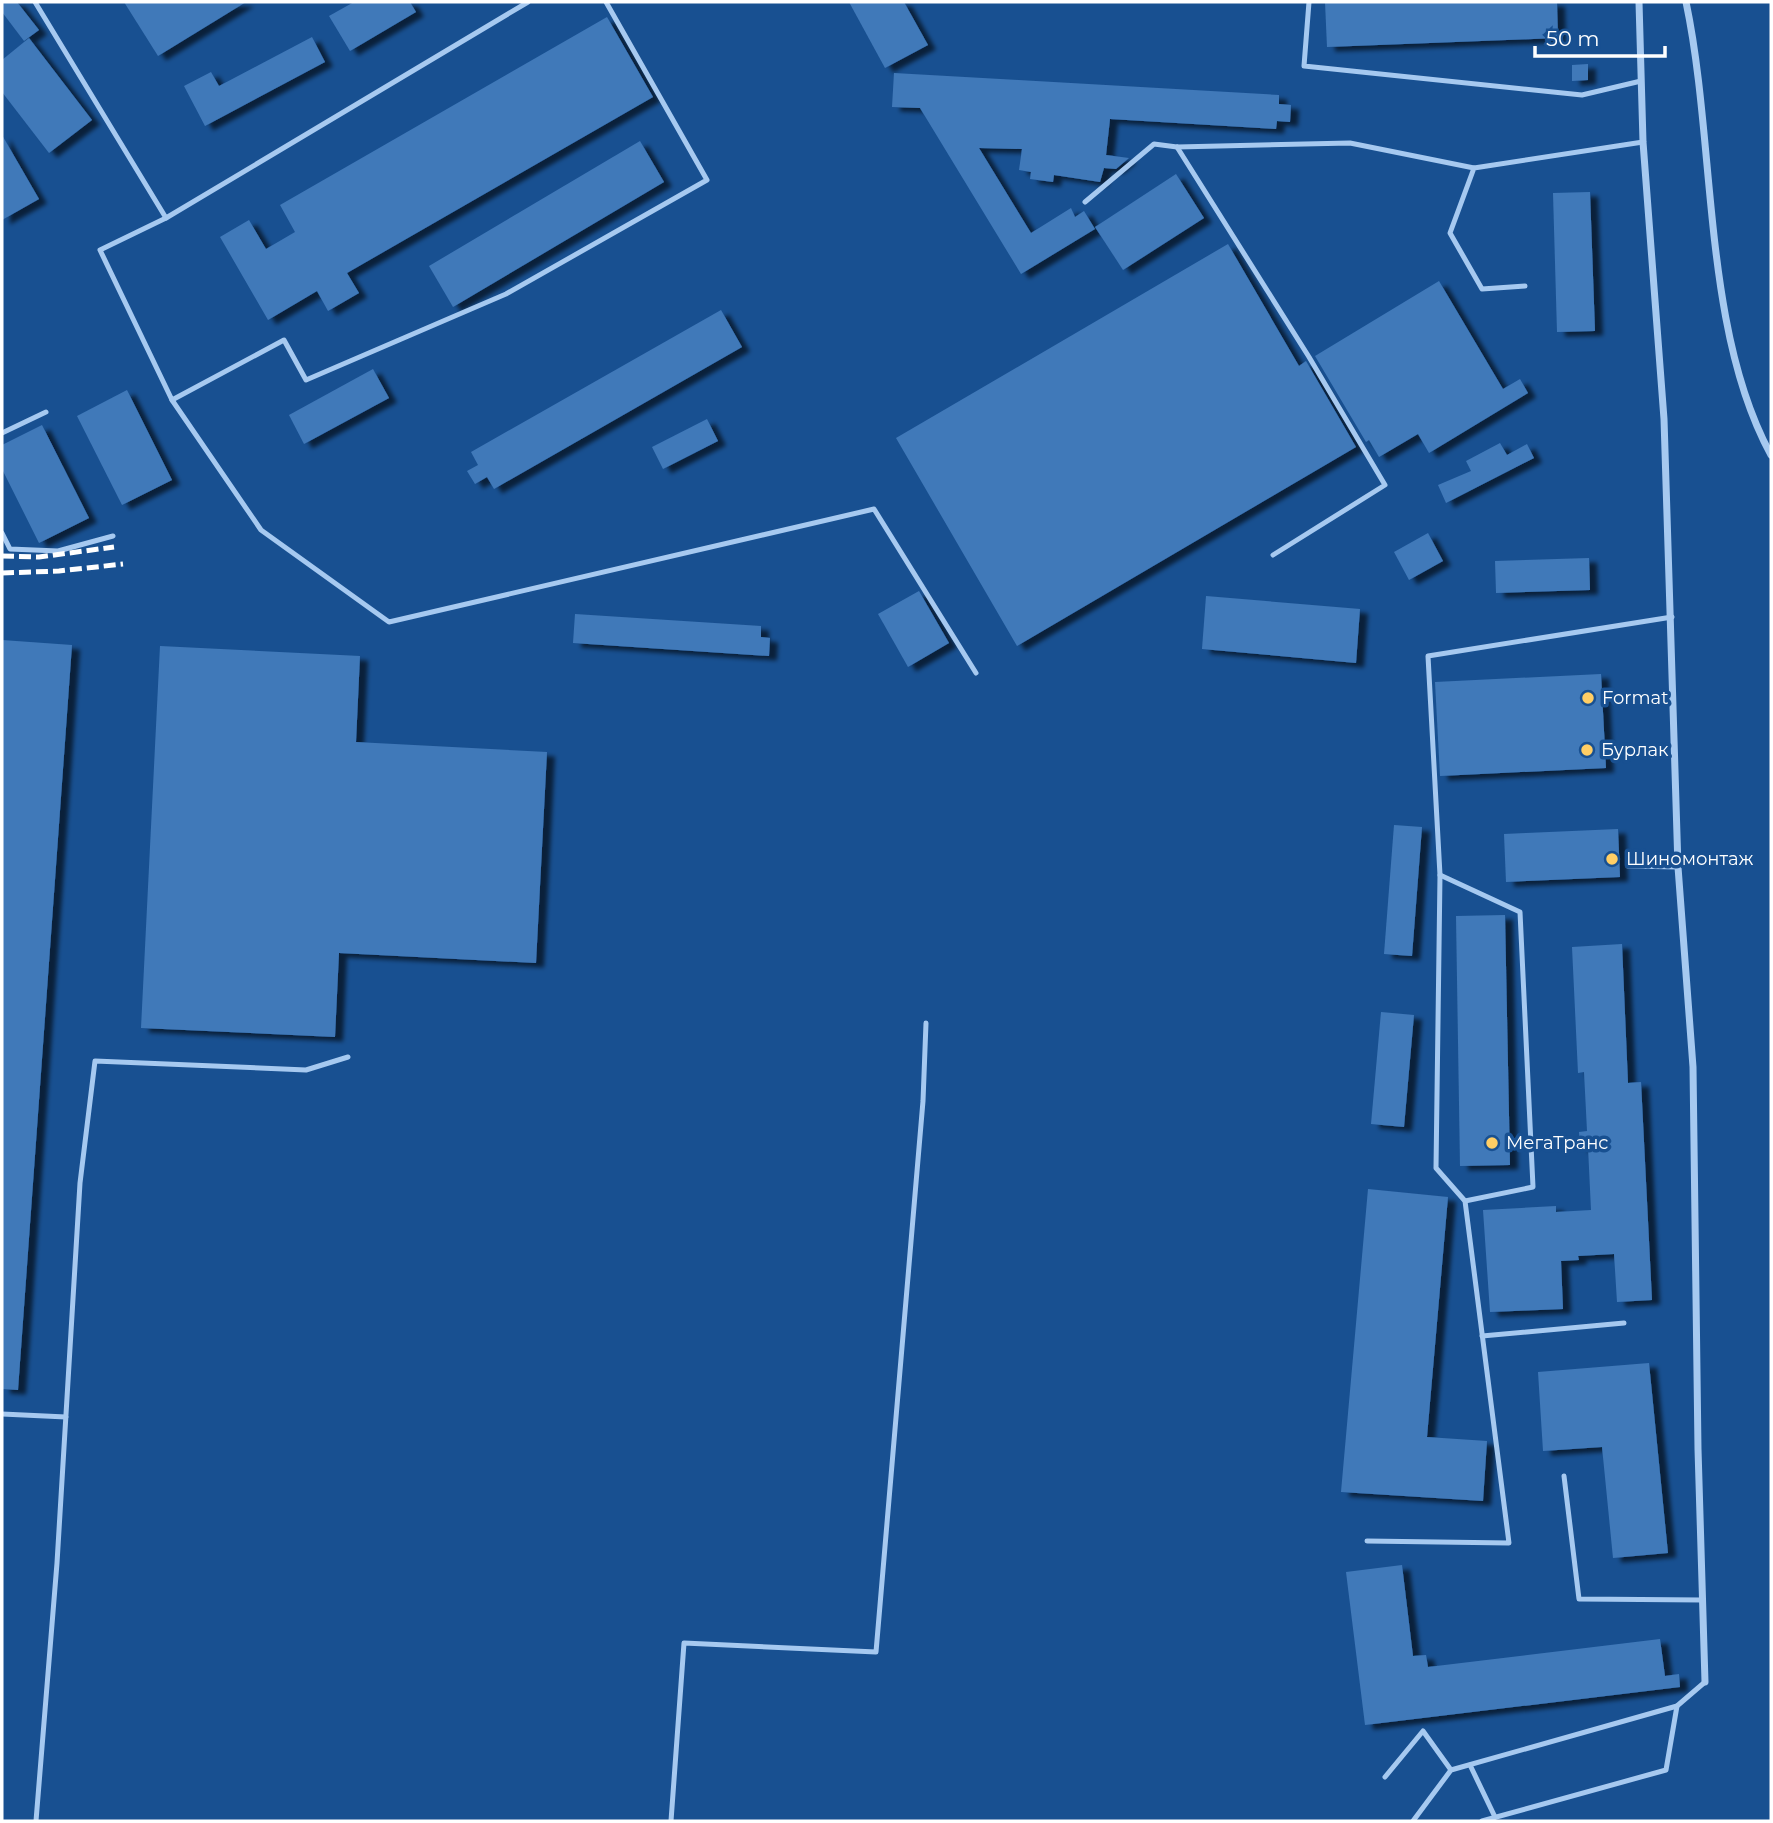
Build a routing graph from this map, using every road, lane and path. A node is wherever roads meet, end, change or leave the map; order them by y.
1 (35, 2) edge
2 (528, 2) edge
3 (606, 2) edge
4 (1309, 2) edge
5 (1639, 2) edge
6 (1686, 2) edge
7 (1641, 81) junction
8 (1643, 142) junction
9 (1177, 147) junction
10 (1474, 168) junction
11 (1085, 202) dead end
12 (166, 218) junction
13 (1525, 286) dead end
14 (172, 400) junction
15 (46, 412) dead end
16 (2, 433) edge
17 (1771, 455) edge
18 (2, 533) edge
19 (113, 536) dead end
20 (1273, 555) dead end
21 (1672, 617) junction
22 (976, 673) dead end
23 (1628, 866) dead end
24 (1678, 867) junction
25 (1440, 875) junction
26 (926, 1023) dead end
27 (348, 1057) dead end
28 (1465, 1201) junction
29 (1624, 1323) dead end
30 (1482, 1336) junction
31 (2, 1414) edge
32 (66, 1417) junction
33 (1564, 1476) dead end
34 (1367, 1541) dead end
35 (1703, 1600) junction
36 (1705, 1682) joint
37 (1677, 1706) junction
38 (1470, 1765) junction
39 (1451, 1770) junction
40 (1385, 1777) dead end
41 (1495, 1817) junction
42 (36, 1821) edge
43 (671, 1821) edge
44 (1413, 1821) edge
45 (1482, 1821) edge

1 - 12 lane
2 - 12 lane
3 - 14 lane
4 - 7 lane
5 - 7 street
6 - 17 street
7 - 8 street
8 - 10 lane
8 - 21 street
9 - 10 lane
9 - 11 lane
9 - 20 lane
10 - 13 lane
12 - 14 lane
14 - 22 lane
15 - 16 lane
18 - 19 lane
21 - 24 street
21 - 25 lane
23 - 24 lane
24 - 35 street
25 - 28 lane
25 - 28 lane
26 - 43 lane
27 - 32 lane
28 - 30 lane
29 - 30 lane
30 - 34 lane
31 - 32 lane
32 - 42 lane
33 - 35 lane
35 - 36 street
36 - 37 lane
37 - 38 lane
37 - 41 lane
38 - 39 lane
38 - 41 lane
39 - 40 lane
39 - 44 lane
41 - 45 lane

